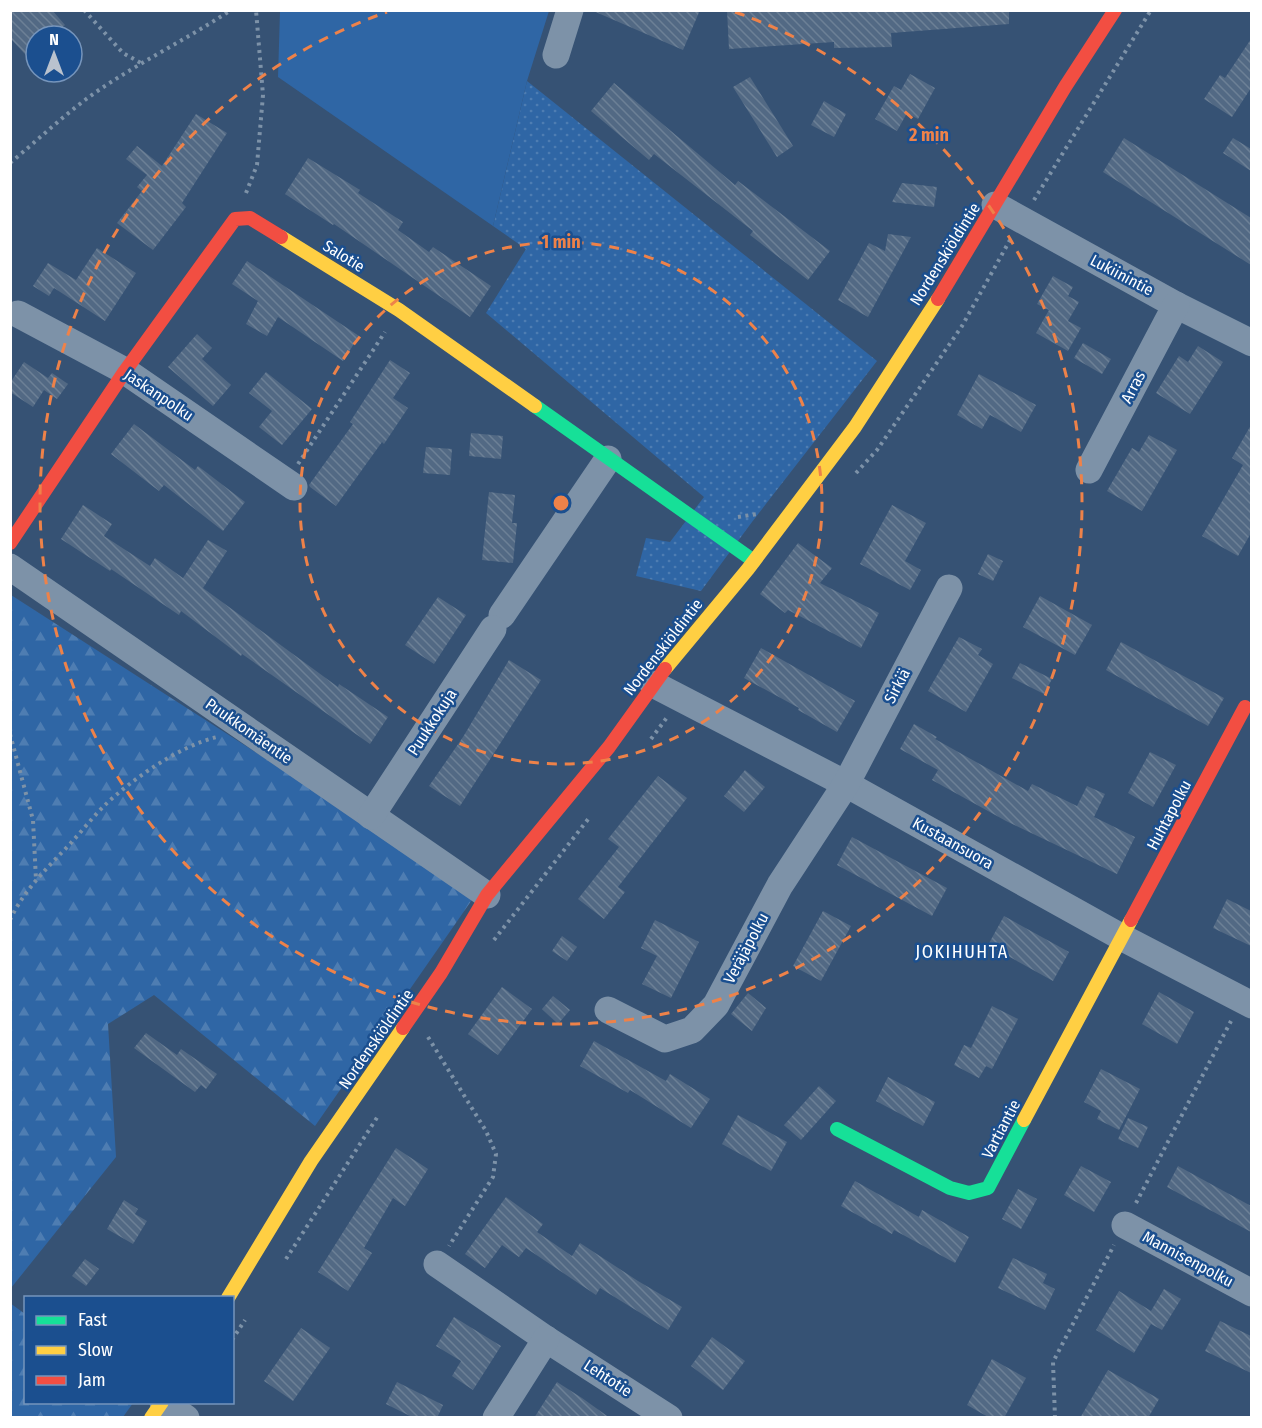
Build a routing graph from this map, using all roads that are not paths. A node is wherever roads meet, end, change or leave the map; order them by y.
1 (570, 10) edge
2 (1115, 10) edge
3 (556, 55) dead end
4 (995, 204) junction
5 (1176, 305) junction
6 (18, 314) dead end
7 (1251, 343) edge
8 (125, 371) junction
9 (608, 459) junction
10 (1089, 470) dead end
11 (290, 485) road end
12 (10, 543) edge
13 (754, 561) junction
14 (10, 567) edge
15 (949, 588) dead end
16 (652, 684) junction
17 (1245, 707) dead end
18 (846, 784) junction
19 (371, 816) junction
20 (487, 895) junction
21 (1123, 938) junction
22 (1251, 1005) edge
23 (608, 1010) dead end
24 (837, 1129) dead end
25 (1125, 1225) dead end
26 (437, 1264) road end
27 (1251, 1293) edge
28 (229, 1296) edge
29 (546, 1339) junction
30 (161, 1404) edge
31 (165, 1404) edge
32 (151, 1418) edge
33 (186, 1418) edge
34 (496, 1418) edge
35 (669, 1418) edge

1 - 3 street
2 - 4 street, Nordenskiöldintie
4 - 5 street, Lukiinintie
4 - 13 street, Nordenskiöldintie
5 - 7 street, Lukiinintie
5 - 10 street, Arras
6 - 8 street, Jaskanpolku
8 - 9 street, Salotie
8 - 11 street, Jaskanpolku
8 - 12 street
9 - 13 street, Salotie
9 - 19 street, Puukkokuja
13 - 16 street, Nordenskiöldintie
14 - 19 street, Puukkomäentie
15 - 18 street, Sirkiä
16 - 18 street, Kustaansuora
16 - 20 street, Nordenskiöldintie
17 - 21 street, Huhtapolku
18 - 21 street, Kustaansuora
18 - 23 street, Veräjäpolku
19 - 20 street, Puukkomäentie
20 - 28 street, Nordenskiöldintie
21 - 22 street, Kustaansuora
21 - 24 street, Vartiantie
25 - 27 street, Mannisenpolku
26 - 29 street, Lehtotie
29 - 34 street
29 - 35 street, Lehtotie
30 - 32 street
31 - 33 street

